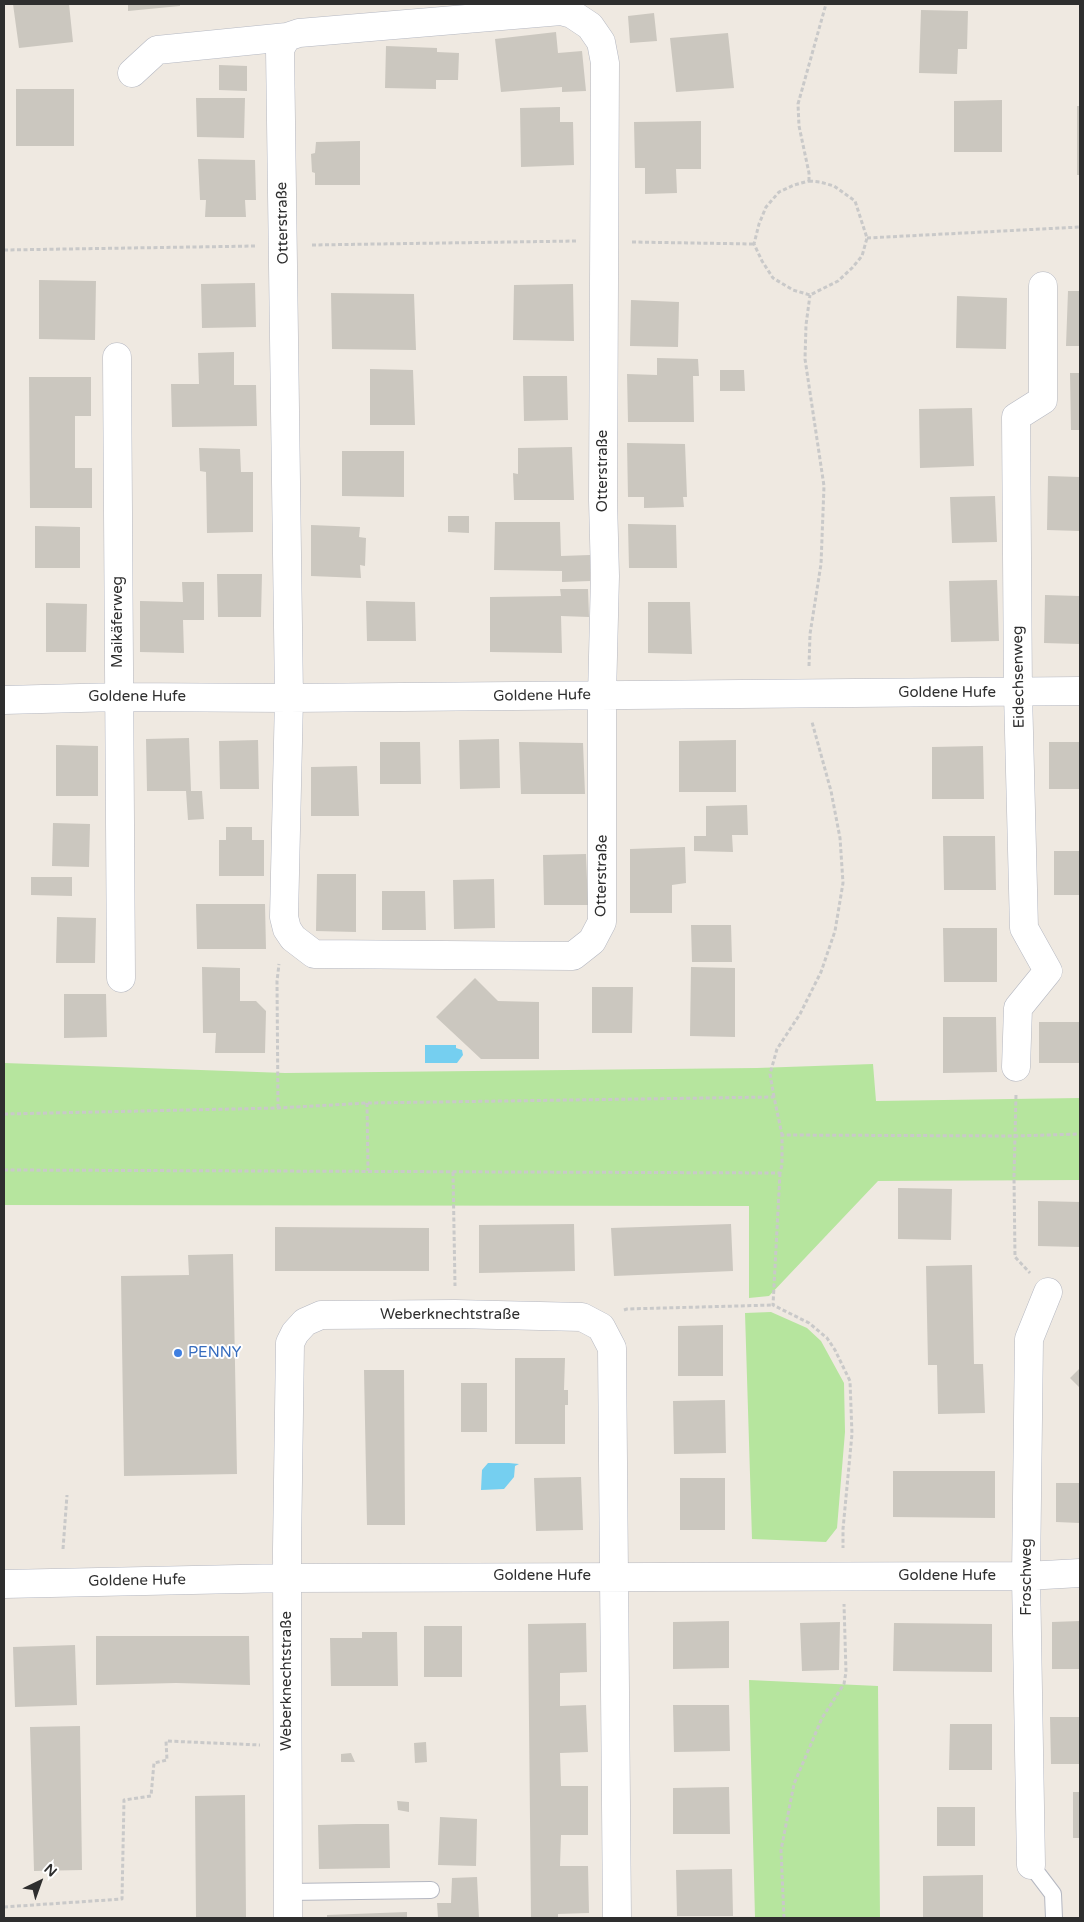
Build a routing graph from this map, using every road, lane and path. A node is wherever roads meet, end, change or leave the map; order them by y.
1 (826, 4) edge
2 (287, 37) junction
3 (132, 73) dead end
4 (809, 181) junction
5 (1080, 227) edge
6 (867, 238) junction
7 (604, 241) junction
8 (754, 244) junction
9 (283, 245) junction
10 (4, 250) edge
11 (1043, 286) dead end
12 (117, 357) dead end
13 (1080, 691) edge
14 (1018, 693) junction
15 (118, 696) junction
16 (602, 696) junction
17 (289, 698) junction
18 (4, 700) edge
19 (287, 930) junction
20 (121, 978) dead end
21 (1016, 1067) joint
22 (367, 1103) junction
23 (278, 1108) junction
24 (4, 1114) edge
25 (1080, 1134) edge
26 (782, 1135) junction
27 (1015, 1136) junction
28 (4, 1170) edge
29 (368, 1170) junction
30 (453, 1172) junction
31 (780, 1173) junction
32 (1048, 1292) joint
33 (773, 1305) junction
34 (455, 1314) junction
35 (601, 1327) junction
36 (67, 1495) dead end
37 (62, 1548) dead end
38 (1080, 1573) edge
39 (613, 1576) junction
40 (843, 1576) junction
41 (1026, 1576) junction
42 (287, 1578) junction
43 (4, 1584) edge
44 (288, 1746) junction
45 (1031, 1865) joint
46 (431, 1890) dead end
47 (288, 1905) edge
48 (4, 1907) edge
49 (616, 1918) edge
50 (784, 1918) edge
51 (1054, 1918) edge

1 - 4 path
2 - 3 street, Otterstraße
2 - 7 street, Otterstraße
2 - 9 street, Otterstraße
4 - 6 path
4 - 8 path
5 - 6 path
6 - 8 path
7 - 8 path
7 - 9 path
7 - 16 street, Otterstraße
9 - 10 path
9 - 17 street, Otterstraße
11 - 14 street, Eidechsenweg
12 - 15 street, Maikäferweg
13 - 14 street, Goldene Hufe
14 - 16 street, Goldene Hufe
14 - 21 street, Eidechsenweg
15 - 17 street, Goldene Hufe
15 - 18 street, Goldene Hufe
15 - 20 street, Maikäferweg
16 - 17 street, Goldene Hufe
16 - 19 street, Otterstraße
17 - 19 street, Otterstraße
19 - 23 path
21 - 27 path
22 - 23 path
22 - 26 path
22 - 29 path
23 - 24 path
25 - 27 path
26 - 27 path
26 - 31 path
27 - 32 path
28 - 29 path
29 - 30 path
30 - 31 path
30 - 34 path
31 - 33 path
32 - 41 street, Froschweg
33 - 35 path
33 - 40 path
34 - 35 street, Weberknechtstraße
34 - 42 street, Weberknechtstraße
35 - 39 street
36 - 37 path
38 - 41 street, Goldene Hufe
39 - 40 street, Goldene Hufe
39 - 42 street, Goldene Hufe
39 - 49 street
40 - 41 street, Goldene Hufe
40 - 50 path
41 - 45 street, Froschweg
42 - 43 street, Goldene Hufe
42 - 44 street, Weberknechtstraße
44 - 47 street, Weberknechtstraße
44 - 48 path
45 - 51 lane
46 - 47 lane

